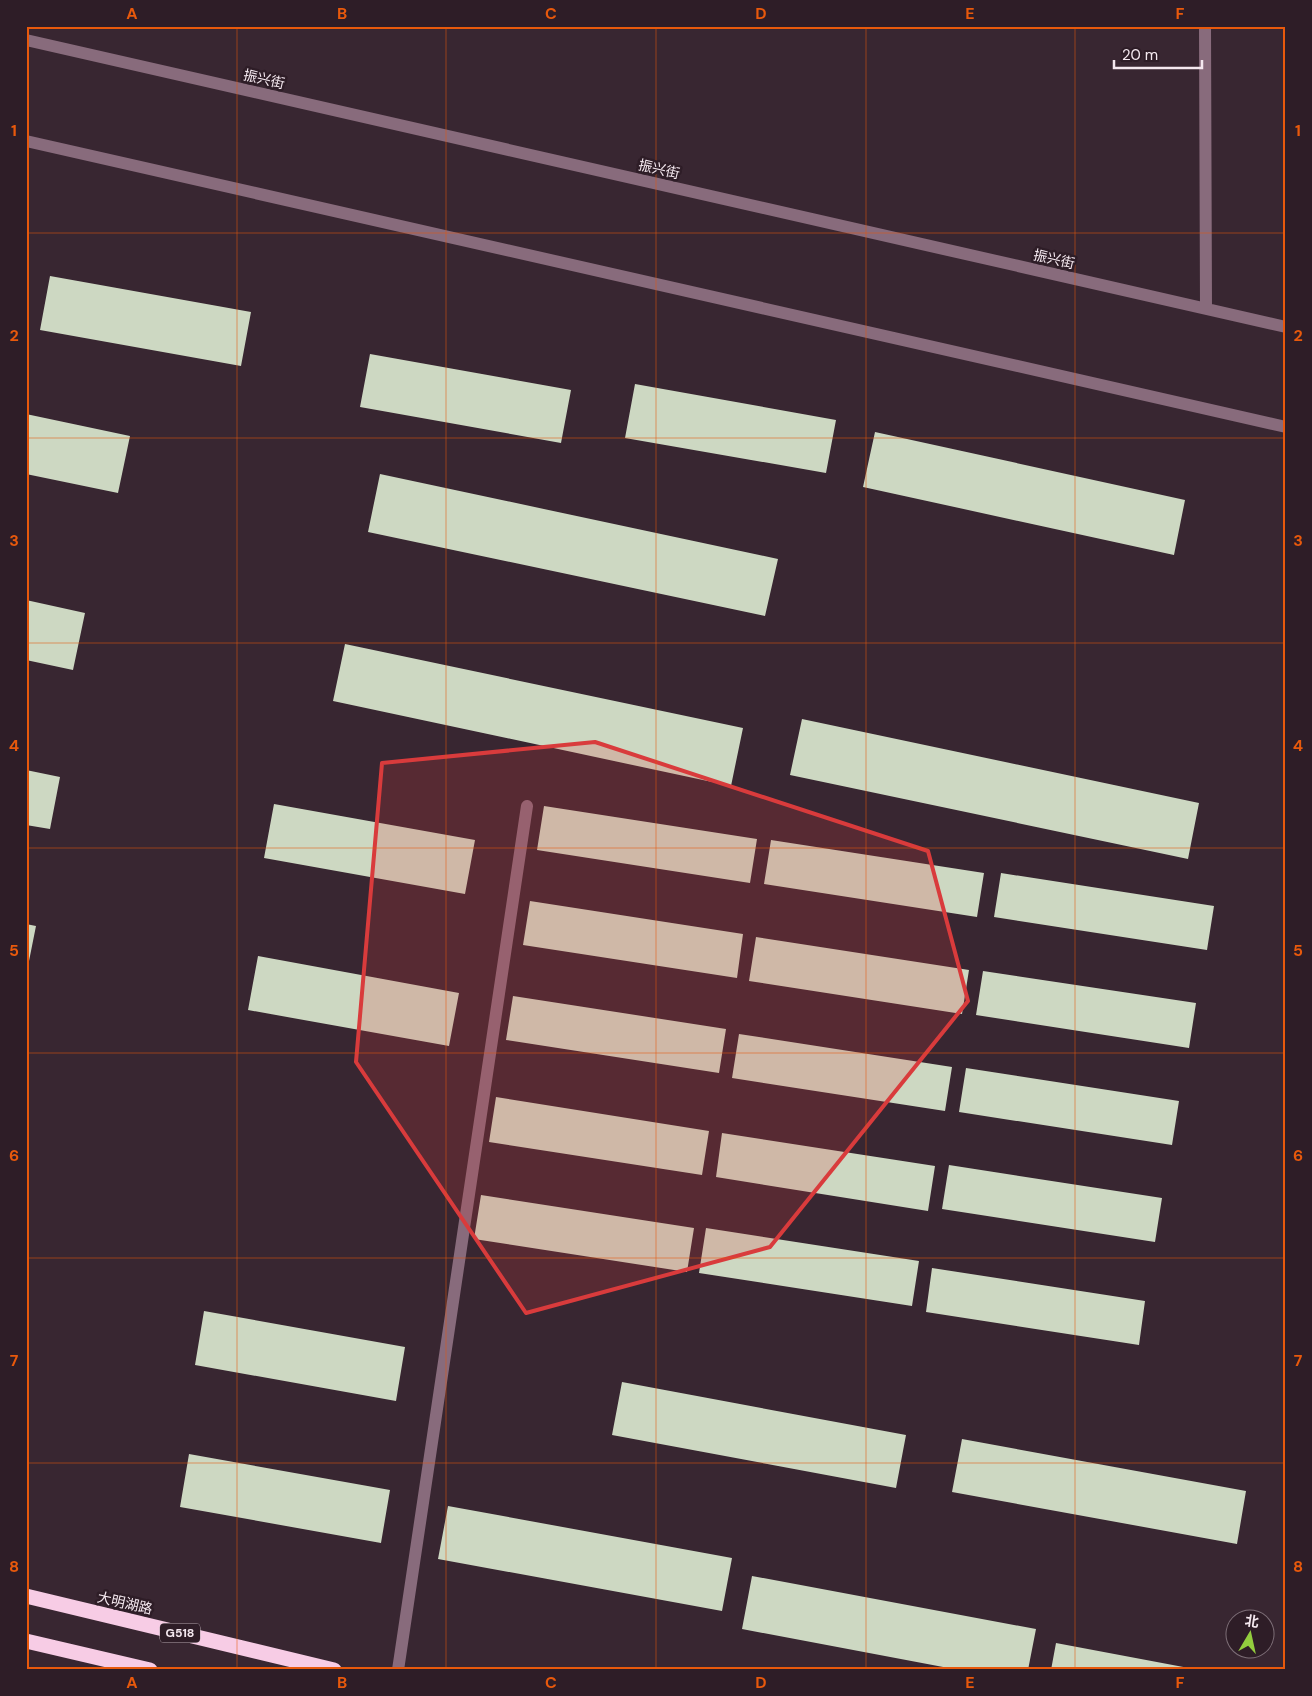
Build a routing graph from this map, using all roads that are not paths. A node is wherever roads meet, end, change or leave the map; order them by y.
1 (1205, 26) edge
2 (26, 40) edge
3 (26, 141) edge
4 (1206, 308) junction
5 (1286, 328) edge
6 (1286, 426) edge
7 (527, 806) dead end
8 (26, 1596) edge
9 (26, 1641) edge
10 (150, 1670) edge
11 (334, 1670) edge
12 (398, 1670) edge

1 - 4 street
2 - 4 street, 振兴街
3 - 6 street
4 - 5 street, 振兴街
7 - 12 street
8 - 11 highway, 大明湖路 / G518
9 - 10 highway

